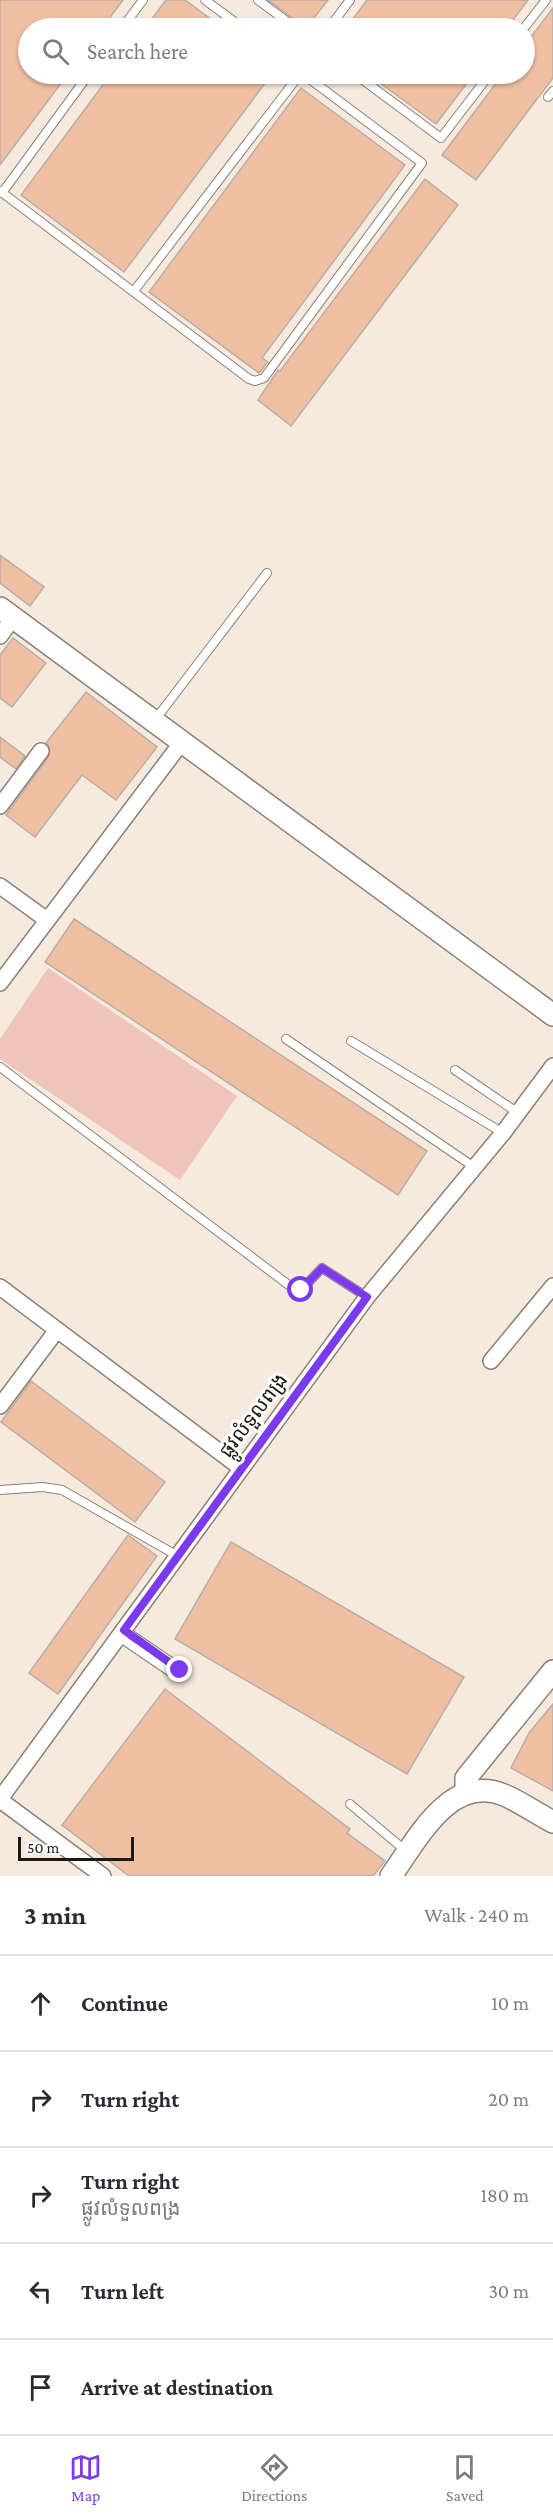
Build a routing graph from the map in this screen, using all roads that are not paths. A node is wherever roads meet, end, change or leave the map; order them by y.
1 (143, 0) edge
2 (205, 0) edge
3 (258, 0) edge
4 (350, 0) edge
5 (546, 0) edge
6 (130, 18) edge
7 (229, 18) edge
8 (282, 18) edge
9 (336, 18) edge
10 (532, 18) edge
11 (82, 84) edge
12 (293, 84) edge
13 (315, 84) edge
14 (368, 84) edge
15 (482, 84) edge
16 (1, 192) edge
17 (134, 291) junction
18 (267, 573) dead end
19 (7, 613) edge
20 (0, 636) edge
21 (154, 721) junction
22 (182, 742) junction
23 (41, 751) dead end
24 (0, 806) edge
25 (0, 886) edge
26 (47, 920) junction
27 (0, 983) edge
28 (553, 1015) edge
29 (286, 1039) dead end
30 (351, 1041) dead end
31 (0, 1066) edge
32 (553, 1066) edge
33 (455, 1070) dead end
34 (518, 1113) junction
35 (503, 1133) junction
36 (474, 1167) junction
37 (553, 1286) edge
38 (0, 1287) edge
39 (367, 1297) junction
40 (57, 1330) junction
41 (491, 1361) dead end
42 (0, 1406) edge
43 (241, 1468) junction
44 (0, 1490) edge
45 (176, 1555) junction
46 (122, 1633) junction
47 (553, 1671) edge
48 (466, 1792) junction
49 (0, 1799) edge
50 (350, 1804) dead end
51 (553, 1822) edge
52 (408, 1852) junction
53 (103, 1876) edge
54 (391, 1876) edge

1 - 6 lane
2 - 7 lane
3 - 8 lane
4 - 9 lane
5 - 10 lane
11 - 16 lane
12 - 17 lane
13 - 17 lane
14 - 15 lane
16 - 17 lane
18 - 21 lane
19 - 20 street
19 - 21 street
21 - 22 street
22 - 26 street
22 - 28 street
23 - 24 street
25 - 26 street
26 - 27 street
29 - 36 lane
30 - 35 lane
31 - 39 lane
32 - 34 street, ផ្លូវលំទួលពង្រ
33 - 34 lane
34 - 35 street, ផ្លូវលំទួលពង្រ
35 - 36 street, ផ្លូវលំទួលពង្រ
36 - 39 street, ផ្លូវលំទួលពង្រ
37 - 41 street
38 - 40 street
39 - 43 street, ផ្លូវលំទួលពង្រ
40 - 42 street
40 - 43 street
43 - 45 street, ផ្លូវលំទួលពង្រ
44 - 45 lane
45 - 46 street, ផ្លូវលំទួលពង្រ
46 - 46 lane
46 - 49 street, ផ្លូវលំទួលពង្រ
47 - 48 street
48 - 51 street
48 - 52 street
49 - 53 street
50 - 52 lane
52 - 54 street

